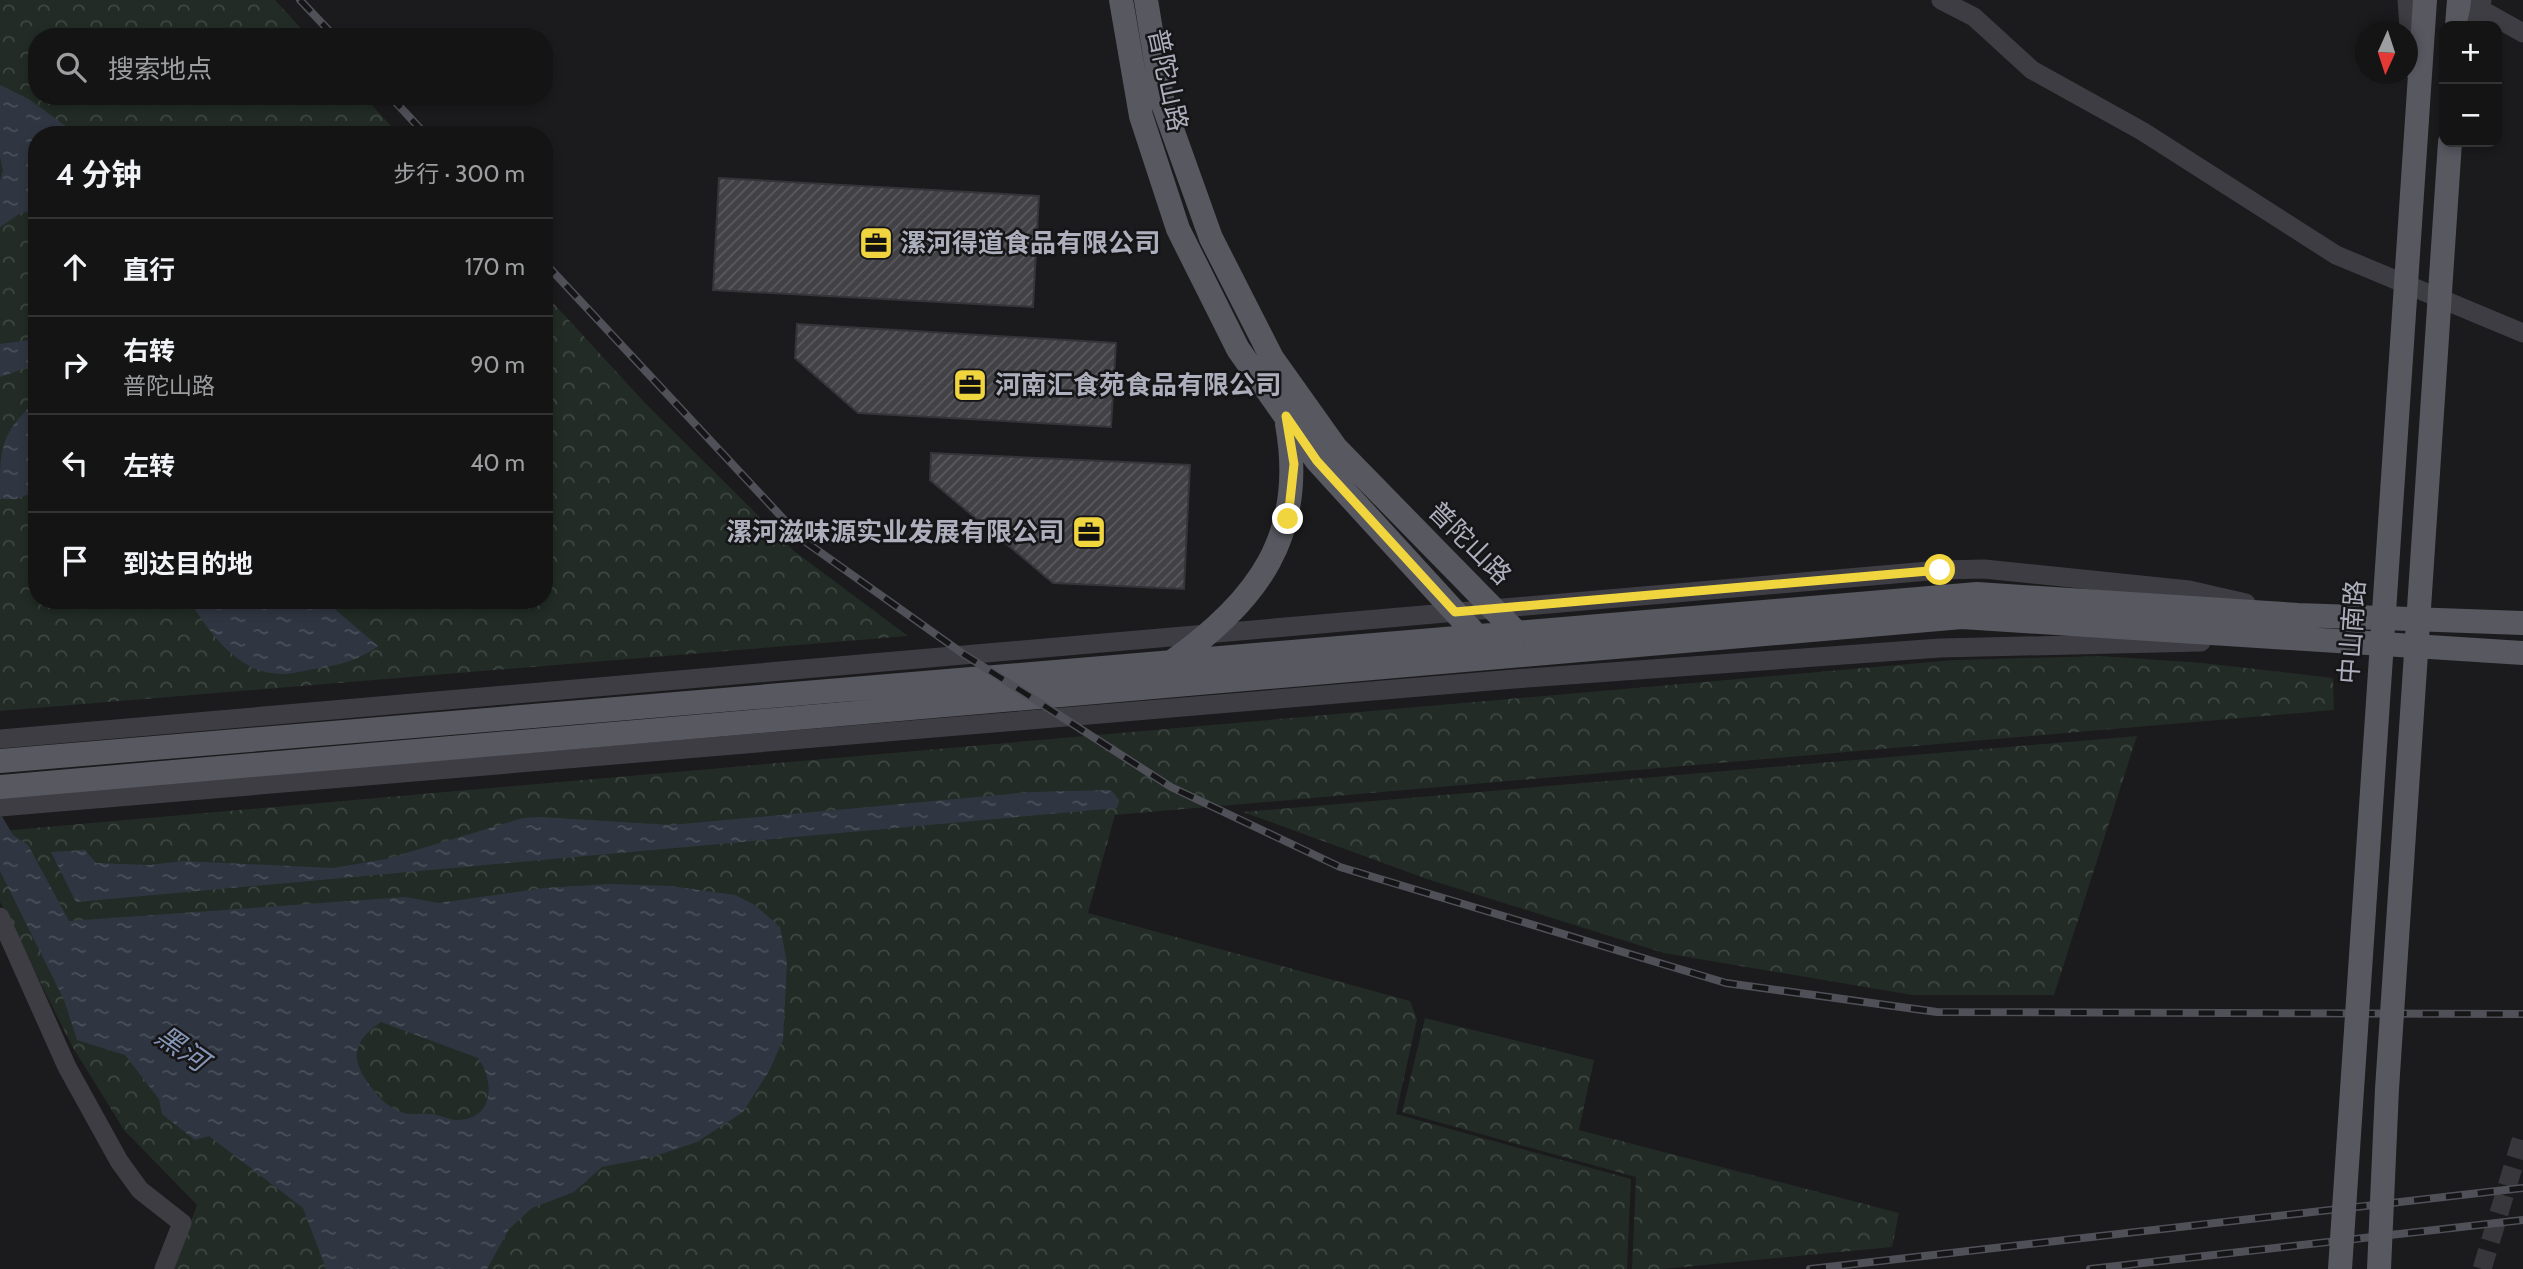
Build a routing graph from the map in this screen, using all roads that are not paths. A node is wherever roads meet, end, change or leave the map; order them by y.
1 (1121, 0) edge
2 (1146, 0) edge
3 (1941, 0) edge
4 (2407, 0) edge
5 (2425, 0) edge
6 (2459, 0) edge
7 (2465, 0) edge
8 (2482, 0) edge
9 (2457, 21) edge
10 (2477, 21) edge
11 (2523, 33) edge
12 (2417, 135) junction
13 (2450, 147) edge
14 (2523, 333) edge
15 (1286, 416) junction
16 (1493, 609) junction
17 (1455, 612) junction
18 (2298, 615) junction
19 (2523, 623) edge
20 (1517, 633) junction
21 (1208, 636) junction
22 (1477, 636) junction
23 (2523, 653) edge
24 (1168, 664) junction
25 (1512, 668) junction
26 (0, 739) edge
27 (0, 761) edge
28 (0, 787) edge
29 (0, 807) edge
30 (0, 917) edge
31 (164, 1269) edge
32 (2340, 1269) edge
33 (2379, 1269) edge

1 - 15 main road, 普陀山路
2 - 16 main road, 普陀山路
3 - 14 street
4 - 12 street, bridge
5 - 12 main road, 中山南路, bridge
6 - 9 main road
7 - 11 street
8 - 10 street, bridge
12 - 32 main road, 中山南路, bridge
13 - 33 main road, bridge
15 - 17 main road, 普陀山路
15 - 21 main road
16 - 17 street
16 - 18 street
16 - 20 main road, 普陀山路
17 - 21 street
17 - 22 main road, 普陀山路
18 - 19 main road
18 - 20 main road
20 - 22 main road
20 - 25 main road
21 - 24 main road
21 - 26 street
22 - 24 main road
22 - 25 main road, 普陀山路
23 - 25 main road
24 - 27 main road
25 - 28 main road
25 - 29 street
30 - 31 street

